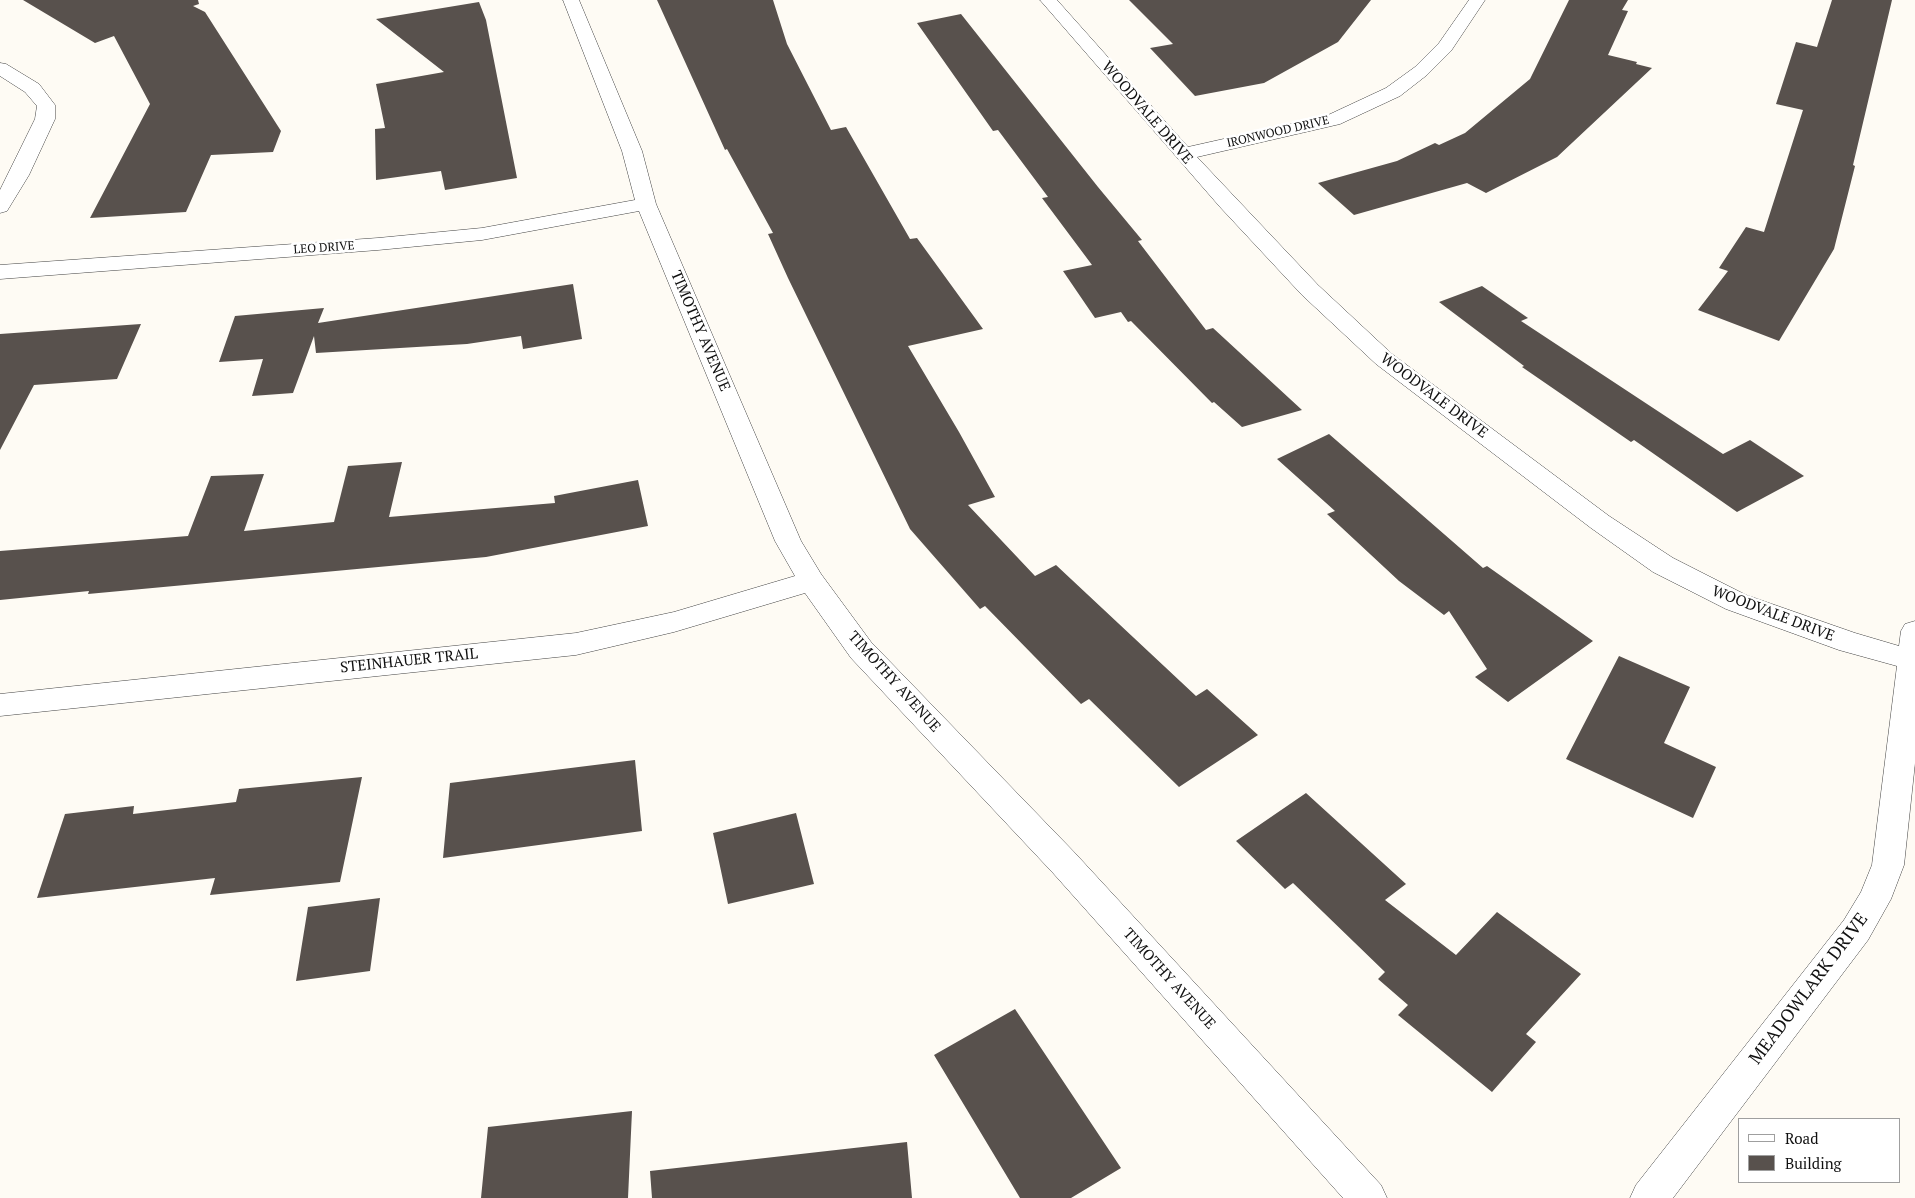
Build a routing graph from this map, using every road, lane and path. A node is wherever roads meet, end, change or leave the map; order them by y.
1 (571, 0) edge
2 (1048, 0) edge
3 (1477, 0) edge
4 (0, 68) edge
5 (1183, 154) junction
6 (646, 204) junction
7 (0, 207) edge
8 (0, 272) edge
9 (810, 581) junction
10 (1914, 651) edge
11 (0, 705) edge
12 (1368, 1198) edge
13 (1649, 1198) edge

1 - 6 street, TIMOTHY AVENUE
2 - 5 street, WOODVALE DRIVE
3 - 5 street, IRONWOOD DRIVE
4 - 7 street
5 - 10 street, WOODVALE DRIVE
6 - 8 street, LEO DRIVE
6 - 9 street, TIMOTHY AVENUE
9 - 11 street, STEINHAUER TRAIL
9 - 12 street, TIMOTHY AVENUE
10 - 13 street, MEADOWLARK DRIVE

